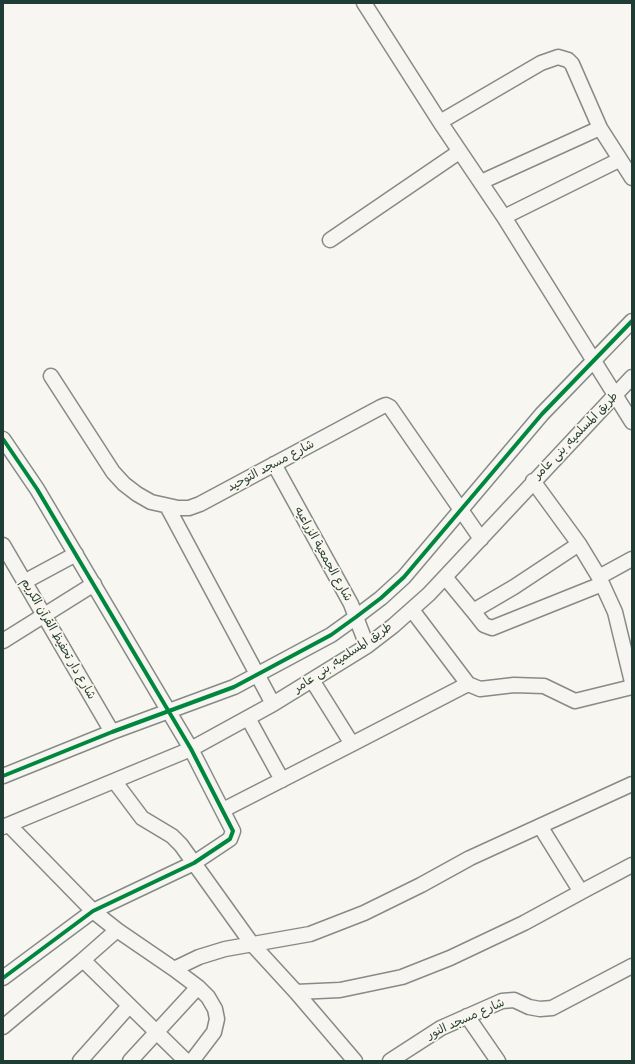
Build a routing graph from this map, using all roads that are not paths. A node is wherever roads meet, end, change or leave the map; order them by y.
1 (364, 3) edge
2 (440, 122) junction
3 (600, 128) junction
4 (459, 152) junction
5 (619, 160) junction
6 (632, 178) edge
7 (481, 182) junction
8 (504, 217) junction
9 (330, 240) dead end
10 (632, 322) edge
11 (592, 360) junction
12 (51, 376) dead end
13 (632, 377) edge
14 (615, 395) junction
15 (632, 422) edge
16 (3, 439) edge
17 (274, 464) junction
18 (533, 481) junction
19 (167, 506) junction
20 (461, 509) junction
21 (481, 539) junction
22 (579, 544) junction
23 (3, 545) edge
24 (76, 554) junction
25 (632, 559) edge
26 (445, 577) junction
27 (601, 581) junction
28 (24, 582) junction
29 (94, 584) junction
30 (412, 610) junction
31 (473, 611) junction
32 (44, 616) junction
33 (356, 617) junction
34 (3, 641) edge
35 (366, 646) junction
36 (257, 675) junction
37 (312, 680) junction
38 (632, 682) edge
39 (468, 684) junction
40 (632, 687) edge
41 (273, 704) junction
42 (169, 712) junction
43 (248, 718) junction
44 (112, 732) junction
45 (352, 744) junction
46 (191, 749) junction
47 (3, 776) edge
48 (282, 780) junction
49 (115, 782) junction
50 (632, 784) edge
51 (223, 810) junction
52 (6, 826) edge
53 (540, 826) junction
54 (194, 863) junction
55 (632, 865) edge
56 (581, 892) junction
57 (94, 911) junction
58 (117, 930) junction
59 (252, 944) junction
60 (84, 960) junction
61 (632, 966) edge
62 (174, 969) junction
63 (3, 978) edge
64 (198, 988) junction
65 (296, 992) junction
66 (129, 1006) junction
67 (467, 1016) junction
68 (3, 1027) edge
69 (157, 1032) junction
70 (80, 1061) edge
71 (130, 1061) edge
72 (186, 1061) edge
73 (192, 1061) edge
74 (355, 1061) edge
75 (390, 1061) edge
76 (498, 1061) edge

1 - 2 street
2 - 3 street
2 - 4 street
3 - 5 street
3 - 7 street
4 - 7 street
4 - 9 street
5 - 6 street
5 - 8 street
7 - 8 street
8 - 11 street
10 - 11 street
11 - 14 street
11 - 20 street
12 - 19 street, شارع مسجد التوحيد
13 - 14 street, طريق المسلميه, بنى عامر
14 - 15 street
14 - 18 street, طريق المسلميه, بنى عامر
16 - 24 street
17 - 19 street, شارع مسجد التوحيد
17 - 20 street, شارع مسجد التوحيد
17 - 33 street, شارع الجمعية الزراعيه
18 - 21 street, طريق المسلميه, بنى عامر
18 - 22 street
19 - 36 street
20 - 21 street, شارع مسجد التوحيد
20 - 33 street
21 - 26 street, طريق المسلميه, بنى عامر
22 - 27 street
22 - 31 street
23 - 28 street, شارع دار تحفيظ القرآن الكريم
24 - 28 street
24 - 29 street
25 - 27 street
26 - 30 street, طريق المسلميه, بنى عامر
26 - 31 street
27 - 31 street
27 - 38 street
28 - 32 street, شارع دار تحفيظ القرآن الكريم
29 - 32 street
29 - 42 street
30 - 35 street, طريق المسلميه, بنى عامر
30 - 39 street
32 - 34 street
32 - 44 street, شارع دار تحفيظ القرآن الكريم
33 - 35 street, شارع الجمعية الزراعيه
33 - 36 street
35 - 37 street, طريق المسلميه, بنى عامر
36 - 41 street
36 - 42 street
37 - 41 street, طريق المسلميه, بنى عامر
37 - 45 street
39 - 40 street
39 - 45 street
41 - 43 street, طريق المسلميه, بنى عامر
42 - 44 street
42 - 46 street
43 - 46 street, طريق المسلميه, بنى عامر
43 - 48 street
44 - 47 street
45 - 48 street
46 - 49 street, طريق المسلميه, بنى عامر
46 - 51 street
48 - 51 street
49 - 52 street, طريق المسلميه, بنى عامر
49 - 54 street
50 - 53 street
51 - 54 street
52 - 57 street
53 - 56 street
53 - 59 street
54 - 57 street
54 - 59 street
55 - 56 street
56 - 65 street
57 - 58 street
57 - 63 street
58 - 60 street
58 - 62 street
59 - 62 street
59 - 65 street
60 - 66 street
60 - 68 street
61 - 67 street, شارع مسجد النور
62 - 64 street
64 - 69 street
64 - 73 street
65 - 74 street
66 - 69 street
66 - 70 street
67 - 75 street, شارع مسجد النور
67 - 76 street
69 - 71 street
69 - 72 street

